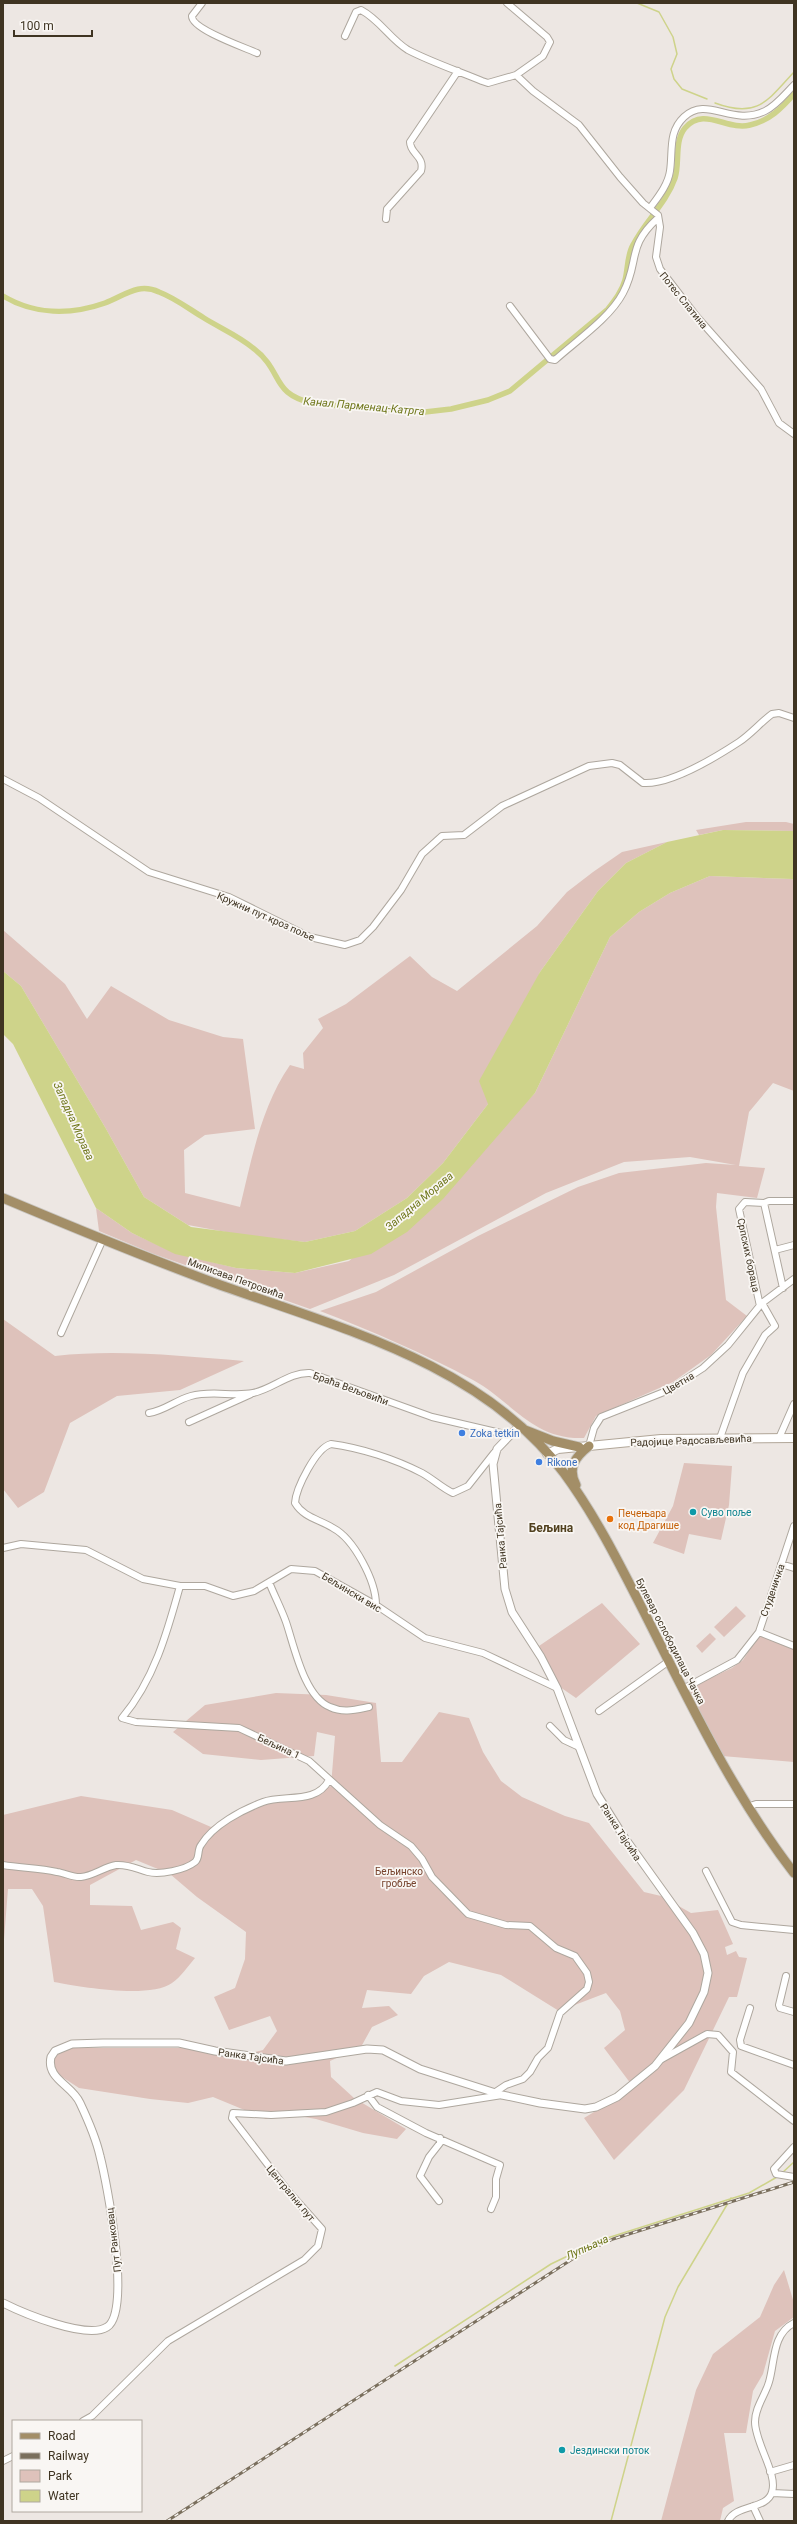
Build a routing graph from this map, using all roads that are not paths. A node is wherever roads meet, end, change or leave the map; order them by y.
1 (202, 3) edge
2 (508, 3) edge
3 (345, 36) dead end
4 (257, 53) dead end
5 (458, 71) junction
6 (516, 75) junction
7 (794, 85) edge
8 (650, 209) junction
9 (658, 216) junction
10 (386, 220) dead end
11 (510, 306) dead end
12 (794, 434) edge
13 (794, 718) edge
14 (3, 779) edge
15 (3, 1198) edge
16 (794, 1201) edge
17 (764, 1203) junction
18 (103, 1239) junction
19 (794, 1245) edge
20 (775, 1250) junction
21 (794, 1279) edge
22 (783, 1288) junction
23 (761, 1304) junction
24 (61, 1333) dead end
25 (253, 1393) junction
26 (794, 1404) edge
27 (148, 1413) dead end
28 (189, 1422) dead end
29 (521, 1428) junction
30 (509, 1435) junction
31 (720, 1438) junction
32 (779, 1438) junction
33 (794, 1438) edge
34 (589, 1446) junction
35 (579, 1447) junction
36 (494, 1453) junction
37 (547, 1454) junction
38 (579, 1496) junction
39 (794, 1526) edge
40 (3, 1548) edge
41 (781, 1564) junction
42 (794, 1568) edge
43 (269, 1582) junction
44 (180, 1586) junction
45 (376, 1605) junction
46 (759, 1632) junction
47 (794, 1646) edge
48 (669, 1660) junction
49 (557, 1688) junction
50 (683, 1689) junction
51 (368, 1708) dead end
52 (598, 1711) dead end
53 (550, 1726) dead end
54 (578, 1747) junction
55 (329, 1780) junction
56 (794, 1804) edge
57 (747, 1807) junction
58 (3, 1865) edge
59 (706, 1871) dead end
60 (794, 1873) edge
61 (794, 1930) edge
62 (786, 1976) dead end
63 (750, 2008) dead end
64 (794, 2012) edge
65 (51, 2057) joint
66 (658, 2062) junction
67 (794, 2065) edge
68 (494, 2093) junction
69 (368, 2095) junction
70 (502, 2095) junction
71 (794, 2121) edge
72 (440, 2138) junction
73 (794, 2147) edge
74 (793, 2177) edge
75 (439, 2201) dead end
76 (491, 2209) dead end
77 (3, 2304) edge
78 (794, 2323) edge
79 (85, 2420) edge
80 (12, 2456) edge
81 (3, 2461) edge
82 (794, 2465) edge
83 (770, 2472) junction
84 (772, 2493) junction
85 (794, 2494) edge
86 (753, 2506) junction
87 (728, 2521) edge
88 (760, 2521) edge

1 - 4 street
2 - 6 street
3 - 5 street
5 - 6 street
5 - 10 street
6 - 8 street
7 - 8 street
8 - 9 street
9 - 11 street
9 - 12 street, Потес Слатина
13 - 14 street, Кружни пут кроз поље
15 - 18 main road, Милисава Петровића
16 - 17 street, Српских бораца
17 - 20 street
17 - 23 street, Српских бораца
18 - 24 street
18 - 29 main road, Милисава Петровића
19 - 20 street
20 - 22 street
21 - 22 street, Српских бораца
22 - 23 street, Српских бораца
23 - 31 street, Српских бораца
23 - 34 street, Цветна
25 - 27 street, Браћа Вељовићи
25 - 28 street
25 - 30 street, Браћа Вељовићи
26 - 32 street
29 - 30 street
29 - 35 main road
29 - 37 main road, Булевар ослободилаца Чачка
30 - 36 street
31 - 32 main road, Радојице Радосављевића
31 - 34 main road, Радојице Радосављевића
32 - 33 main road, Радојице Радосављевића
34 - 35 main road, Радојице Радосављевића
34 - 38 main road
35 - 37 main road, Радојице Радосављевића
36 - 45 street
36 - 49 street, Ранка Тајсића
37 - 38 main road, Булевар ослободилаца Чачка
38 - 48 main road, Булевар ослободилаца Чачка
39 - 41 street, Студеничка
40 - 44 street, Бељински вис
41 - 42 street
41 - 46 street, Студеничка
43 - 44 street, Бељински вис
43 - 45 street, Бељински вис
43 - 51 street
44 - 55 street, Бељина 1
45 - 49 street, Бељински вис
46 - 47 street
46 - 50 street
48 - 50 main road, Булевар ослободилаца Чачка
48 - 52 street
49 - 54 street, Ранка Тајсића
50 - 57 main road, Булевар ослободилаца Чачка
53 - 54 street
54 - 66 street, Ранка Тајсића
55 - 58 street
55 - 68 street
56 - 57 street
57 - 60 main road, Булевар ослободилаца Чачка
59 - 61 street
62 - 64 street
63 - 67 street
65 - 68 street, Ранка Тајсића
65 - 77 street, Пут Ранковац
66 - 70 street, Ранка Тајсића
66 - 71 street
68 - 70 street, Ранка Тајсића
69 - 70 street, Ранка Тајсића
69 - 72 street
69 - 79 street, Централни пут
72 - 75 street
72 - 76 street
73 - 74 street
78 - 83 street
80 - 81 street
82 - 83 street
83 - 84 street
84 - 85 street
84 - 86 street
86 - 87 street
86 - 88 street

